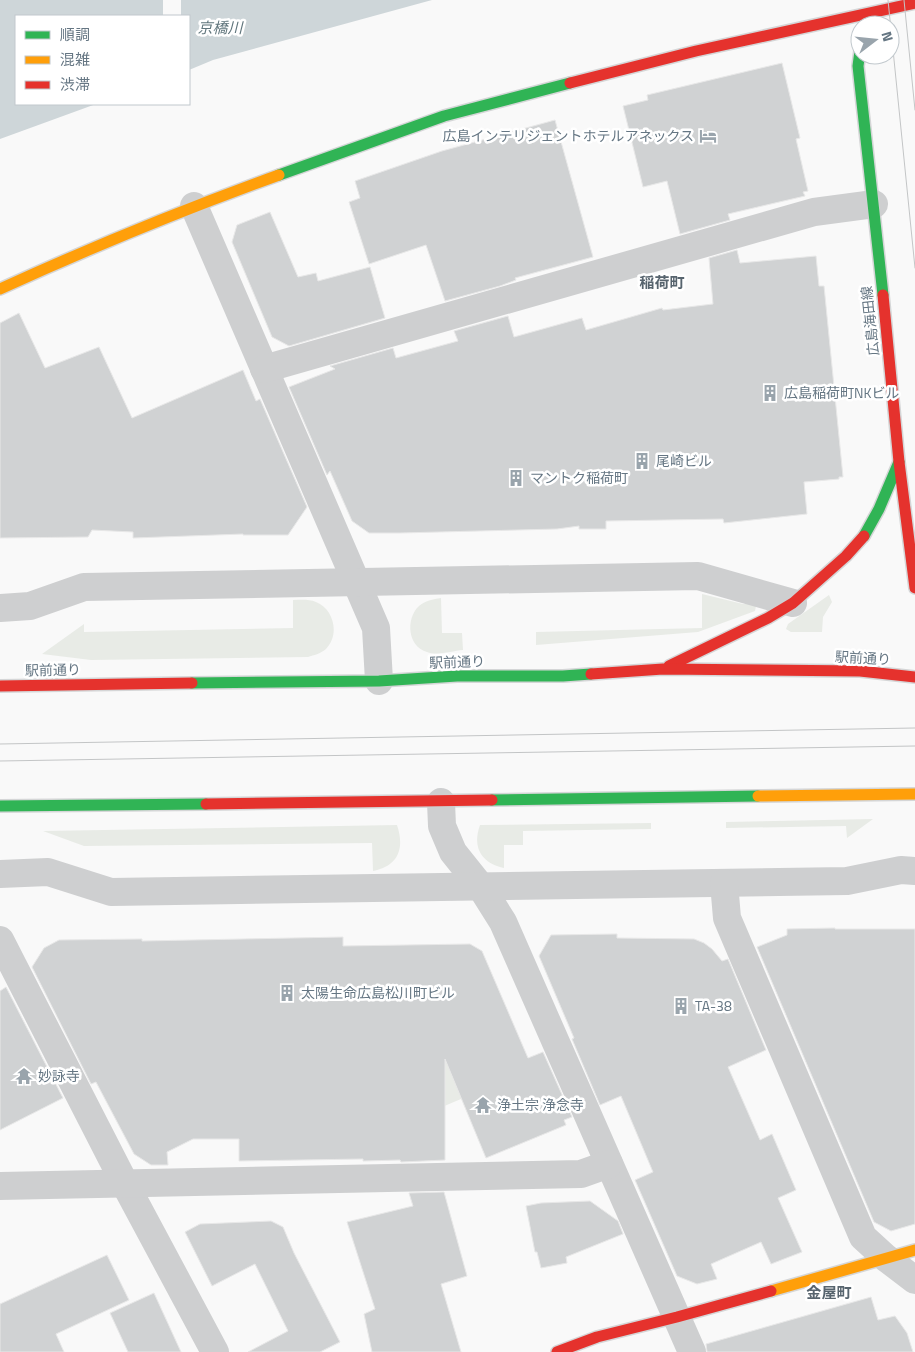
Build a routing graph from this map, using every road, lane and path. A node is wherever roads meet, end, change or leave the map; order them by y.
1 (862, 0) edge
2 (915, 3) edge
3 (863, 15) edge
4 (876, 15) edge
5 (850, 21) edge
6 (858, 65) edge
7 (874, 204) junction
8 (194, 206) junction
9 (0, 289) edge
10 (264, 369) junction
11 (899, 462) junction
12 (355, 582) junction
13 (915, 588) edge
14 (793, 603) junction
15 (0, 608) edge
16 (663, 669) junction
17 (915, 677) edge
18 (379, 681) junction
19 (0, 686) edge
20 (915, 794) edge
21 (441, 802) junction
22 (0, 806) edge
23 (910, 869) edge
24 (0, 874) edge
25 (724, 883) junction
26 (481, 887) junction
27 (0, 940) edge
28 (609, 1164) junction
29 (125, 1184) junction
30 (0, 1186) edge
31 (915, 1250) edge
32 (886, 1258) junction
33 (915, 1280) edge
34 (677, 1317) junction
35 (215, 1352) edge
36 (557, 1352) edge
37 (692, 1352) edge

1 - 3 street
2 - 4 street
5 - 8 street
6 - 7 street, 広島海田線
7 - 10 street
7 - 11 street, 広島海田線
8 - 9 street
8 - 10 street
10 - 12 street
11 - 13 street, 広島海田線
11 - 14 street
12 - 14 street
12 - 15 street
12 - 18 street
14 - 16 street
16 - 17 street, 駅前通り
16 - 18 street, 駅前通り
18 - 19 street, 駅前通り
20 - 21 street
21 - 22 street
21 - 26 street
23 - 25 street
24 - 26 street
25 - 26 street
25 - 32 street
26 - 28 street
27 - 29 street
28 - 29 street
28 - 34 street
29 - 30 street
29 - 35 street
31 - 32 street
32 - 33 street
32 - 34 street
34 - 36 street
34 - 37 street

